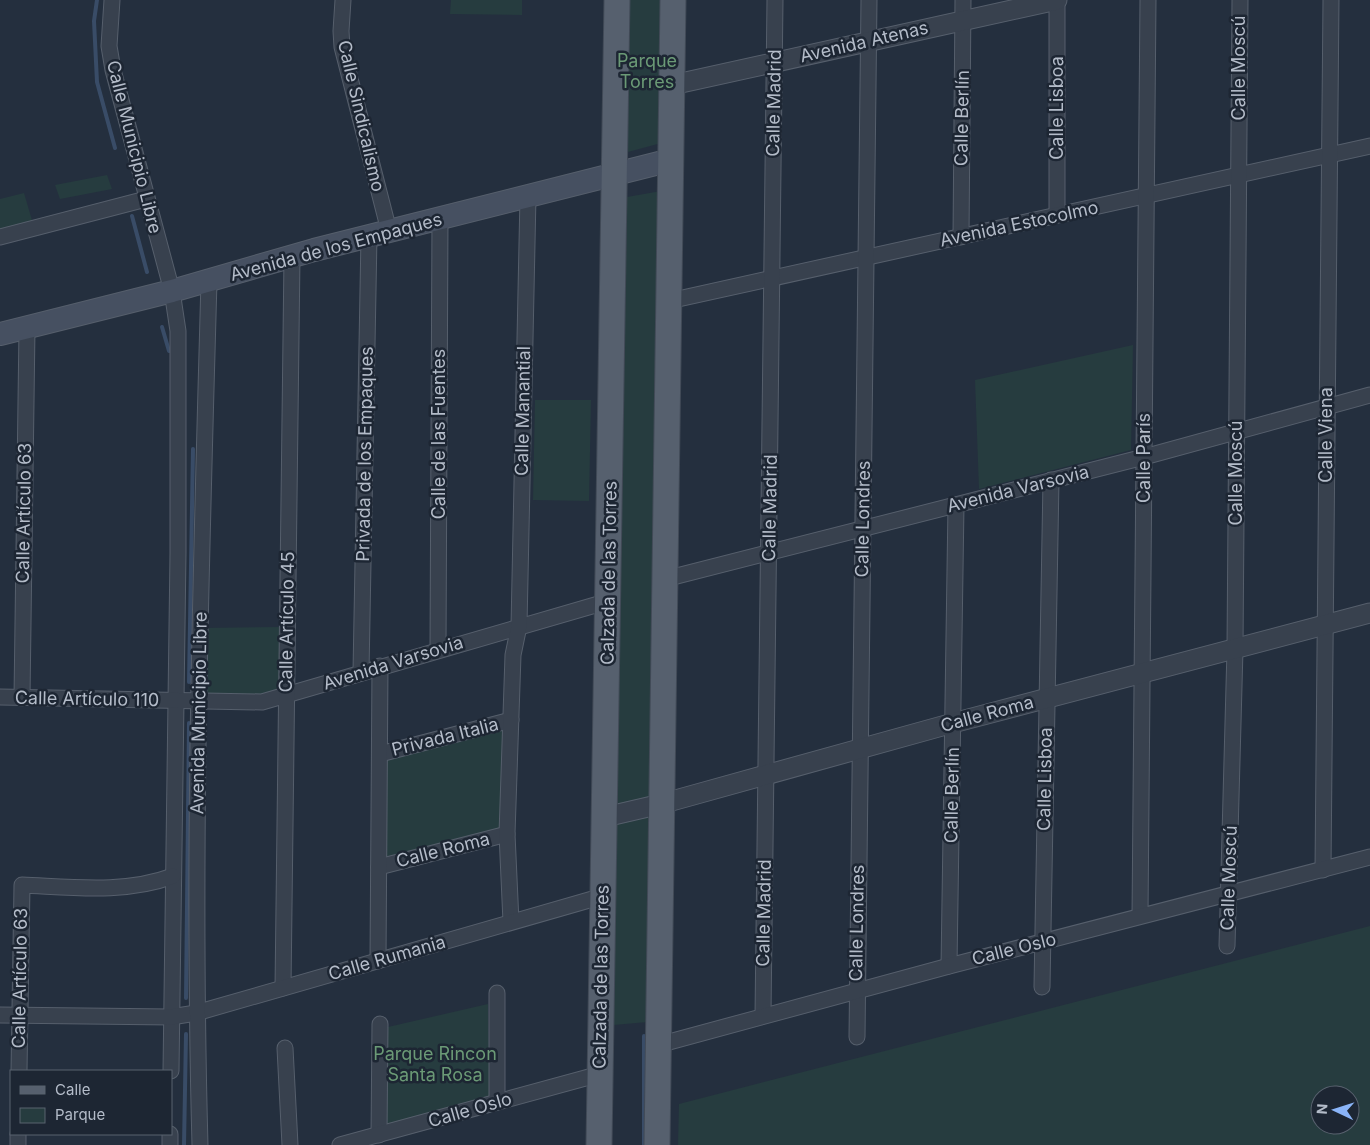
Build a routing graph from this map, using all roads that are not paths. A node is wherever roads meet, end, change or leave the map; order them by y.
1 (112, 0) edge
2 (343, 0) edge
3 (617, 0) edge
4 (672, 0) edge
5 (775, 0) edge
6 (869, 0) edge
7 (963, 0) edge
8 (1057, 0) edge
9 (1148, 0) edge
10 (1240, 0) edge
11 (1331, 0) edge
12 (963, 20) junction
13 (868, 41) junction
14 (774, 62) junction
15 (672, 85) junction
16 (1370, 146) edge
17 (1328, 155) junction
18 (671, 160) junction
19 (613, 174) junction
20 (1238, 175) junction
21 (528, 196) junction
22 (1145, 196) junction
23 (146, 199) junction
24 (1057, 215) junction
25 (440, 219) junction
26 (379, 233) junction
27 (0, 237) edge
28 (961, 237) junction
29 (292, 256) junction
30 (866, 258) junction
31 (772, 278) junction
32 (209, 281) junction
33 (172, 291) junction
34 (669, 302) junction
35 (27, 328) junction
36 (0, 334) edge
37 (1370, 395) edge
38 (1326, 406) junction
39 (1236, 430) junction
40 (1144, 457) junction
41 (1051, 480) junction
42 (956, 505) junction
43 (863, 528) junction
44 (770, 552) junction
45 (665, 579) junction
46 (609, 601) junction
47 (1370, 613) edge
48 (1325, 625) junction
49 (519, 626) junction
50 (1235, 649) junction
51 (438, 650) junction
52 (380, 666) junction
53 (361, 672) junction
54 (1142, 674) junction
55 (286, 696) junction
56 (0, 697) edge
57 (22, 698) junction
58 (1047, 698) junction
59 (175, 700) junction
60 (198, 701) junction
61 (511, 720) junction
62 (953, 723) junction
63 (860, 748) junction
64 (380, 754) junction
65 (766, 775) junction
66 (662, 804) junction
67 (604, 816) junction
68 (508, 834) junction
69 (1370, 857) edge
70 (379, 867) junction
71 (1323, 870) junction
72 (172, 876) junction
73 (1229, 894) junction
74 (603, 896) junction
75 (1140, 916) junction
76 (511, 922) junction
77 (1042, 942) junction
78 (1227, 946) dead end
79 (378, 961) junction
80 (949, 966) junction
81 (1042, 987) dead end
82 (283, 988) junction
83 (497, 992) dead end
84 (856, 992) junction
85 (196, 1013) junction
86 (0, 1015) edge
87 (20, 1016) junction
88 (763, 1016) junction
89 (171, 1017) junction
90 (380, 1024) dead end
91 (857, 1037) dead end
92 (658, 1044) junction
93 (285, 1048) dead end
94 (19, 1070) edge
95 (171, 1070) edge
96 (600, 1074) junction
97 (497, 1102) junction
98 (378, 1135) junction
99 (200, 1145) edge
100 (290, 1145) edge
101 (340, 1145) edge
102 (599, 1145) edge
103 (657, 1145) edge

1 - 23 street, Calle Municipio Libre
2 - 26 street, Calle Sindicalismo
3 - 19 main road, Calzada de las Torres
4 - 15 main road
5 - 14 street, Calle Madrid
6 - 13 street, Calle Londres
7 - 12 street, Calle Berlín
8 - 12 street, Avenida Atenas
8 - 24 street, Calle Lisboa
9 - 22 street, Calle París
10 - 20 street, Calle Moscú
11 - 17 street, Calle Viena
12 - 13 street, Avenida Atenas
12 - 28 street, Calle Berlín
13 - 14 street, Avenida Atenas
13 - 30 street, Calle Londres
14 - 15 street, Avenida Atenas
14 - 31 street, Calle Madrid
15 - 18 main road
16 - 17 street, Avenida Estocolmo
17 - 20 street, Avenida Estocolmo
17 - 38 street, Calle Viena
18 - 19 main road, Avenida de los Empaques
18 - 34 main road
19 - 21 main road, Avenida de los Empaques
19 - 46 main road, Calzada de las Torres
20 - 22 street, Avenida Estocolmo
20 - 39 street, Calle Moscú
21 - 25 main road, Avenida de los Empaques
21 - 49 street, Calle Manantial
22 - 24 street, Avenida Estocolmo
22 - 40 street, Calle París
23 - 27 street
23 - 33 street, Calle Municipio Libre
24 - 28 street, Avenida Estocolmo
25 - 26 main road, Avenida de los Empaques
25 - 51 street, Calle de las Fuentes
26 - 29 main road, Avenida de los Empaques
26 - 53 street, Privada de los Empaques
28 - 30 street, Avenida Estocolmo
29 - 32 main road, Avenida de los Empaques
29 - 55 street, Calle Artículo 45
30 - 31 street, Avenida Estocolmo
30 - 43 street, Calle Londres
31 - 34 street, Avenida Estocolmo
31 - 44 street, Calle Madrid
32 - 33 main road, Avenida de los Empaques
32 - 60 street, Avenida Municipio Libre
33 - 35 main road, Avenida de los Empaques
33 - 59 street, Avenida Municipio Libre
34 - 45 main road
35 - 36 main road, Avenida de los Empaques
35 - 57 street, Calle Artículo 63
37 - 38 street, Avenida Varsovia
38 - 39 street, Avenida Varsovia
38 - 48 street, Calle Viena
39 - 40 street, Avenida Varsovia
39 - 50 street, Calle Moscú
40 - 41 street, Avenida Varsovia
40 - 54 street, Calle París
41 - 42 street, Avenida Varsovia
41 - 58 street, Calle Lisboa
42 - 43 street, Avenida Varsovia
42 - 62 street, Calle Berlín
43 - 44 street, Avenida Varsovia
43 - 63 street, Calle Londres
44 - 45 street, Avenida Varsovia
44 - 65 street, Calle Madrid
45 - 66 main road
46 - 49 street, Avenida Varsovia
46 - 67 main road, Calzada de las Torres
47 - 48 street, Calle Roma
48 - 50 street, Calle Roma
48 - 71 street, Calle Viena
49 - 51 street, Avenida Varsovia
49 - 61 street, Calle Manantial
50 - 54 street, Calle Roma
50 - 73 street, Calle Moscú
51 - 52 street, Avenida Varsovia
52 - 53 street, Avenida Varsovia
52 - 64 street
53 - 55 street, Avenida Varsovia
54 - 58 street, Calle Roma
54 - 75 street, Calle París
55 - 60 street, Avenida Varsovia
55 - 82 street, Calle Artículo 45
56 - 57 street, Calle Artículo 110
57 - 59 street, Calle Artículo 110
58 - 62 street, Calle Roma
58 - 77 street, Calle Lisboa
59 - 60 street, Avenida Varsovia
59 - 72 street, Avenida Municipio Libre
60 - 85 street, Avenida Municipio Libre
61 - 64 street, Privada Italia
61 - 68 street, Calle Manantial
62 - 63 street, Calle Roma
62 - 80 street, Calle Berlín
63 - 65 street, Calle Roma
63 - 84 street, Calle Londres
64 - 70 street
65 - 66 street, Calle Roma
65 - 88 street, Calle Madrid
66 - 67 street, Calle Roma
66 - 92 main road
67 - 74 main road, Calzada de las Torres
68 - 70 street, Calle Roma
68 - 76 street, Calle Manantial
69 - 71 street, Calle Oslo
70 - 79 street
71 - 73 street, Calle Oslo
72 - 87 street, Calle Artículo 63
72 - 89 street, Avenida Municipio Libre
73 - 75 street, Calle Oslo
73 - 78 street, Calle Moscú
74 - 76 street, Calle Rumania
74 - 96 main road, Calzada de las Torres
75 - 77 street, Calle Oslo
76 - 79 street, Calle Rumania
77 - 80 street, Calle Oslo
77 - 81 street, Calle Lisboa
79 - 82 street, Calle Rumania
80 - 84 street, Calle Oslo
82 - 85 street, Calle Rumania
83 - 97 street
84 - 88 street, Calle Oslo
84 - 91 street, Calle Londres
85 - 89 street, Calle Rumania
85 - 99 street, Avenida Municipio Libre
86 - 87 street, Calle Rumania
87 - 89 street, Calle Rumania
87 - 94 street, Calle Artículo 63
88 - 92 street, Calle Oslo
89 - 95 street, Avenida Municipio Libre
90 - 98 street
92 - 103 main road
93 - 100 street
96 - 97 street, Calle Oslo
96 - 102 main road, Calzada de las Torres
97 - 98 street, Calle Oslo
98 - 101 street, Calle Oslo

